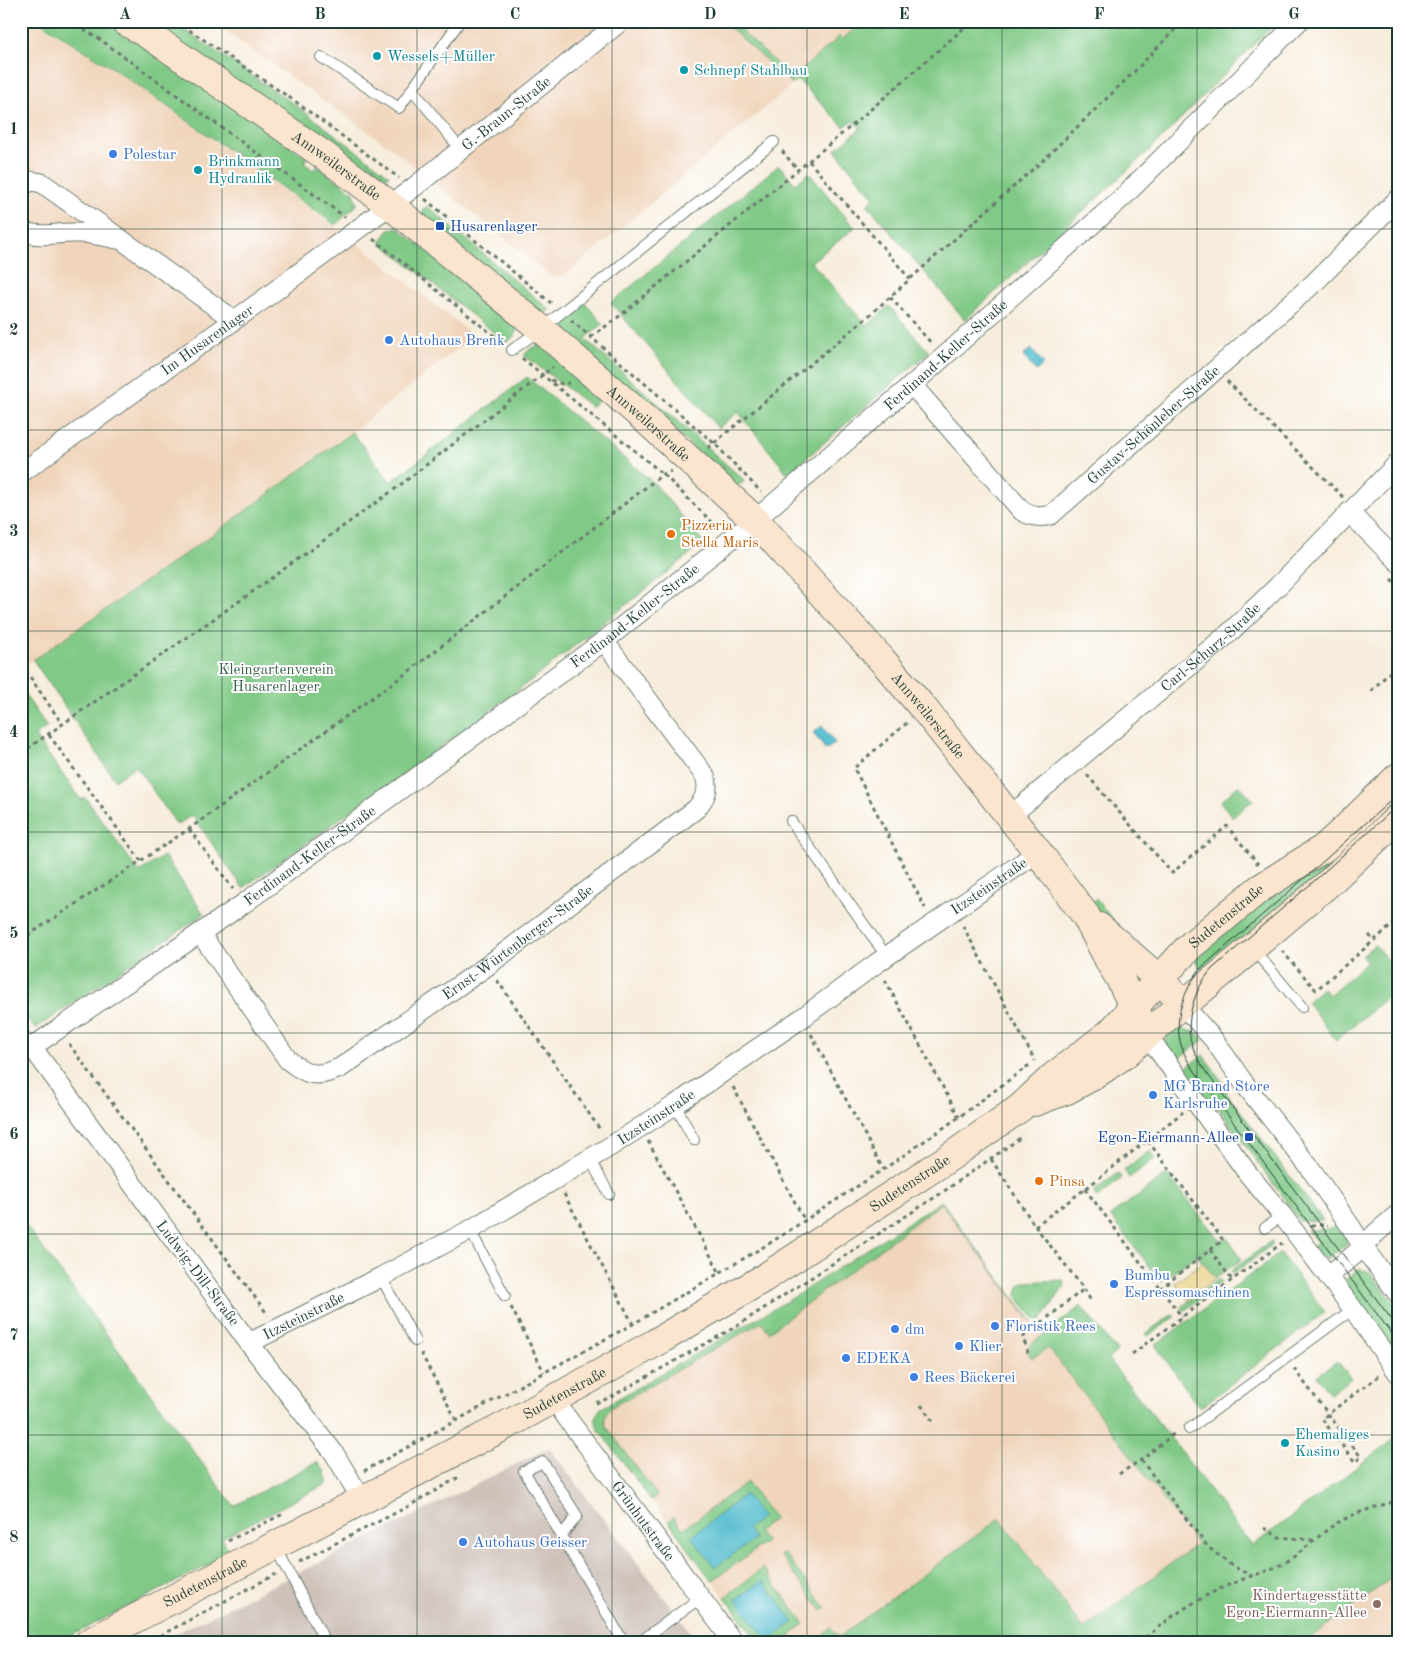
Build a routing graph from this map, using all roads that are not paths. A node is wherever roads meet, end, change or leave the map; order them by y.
1 (124, 21) edge
2 (460, 21) edge
3 (1299, 21) edge
4 (616, 23) edge
5 (320, 57) dead end
6 (412, 89) junction
7 (774, 142) road end
8 (461, 150) junction
9 (21, 186) edge
10 (1398, 199) edge
11 (390, 205) junction
12 (21, 231) edge
13 (123, 240) junction
14 (234, 320) junction
15 (551, 320) junction
16 (512, 350) road end
17 (912, 385) junction
18 (1398, 463) edge
19 (21, 473) edge
20 (1351, 510) junction
21 (764, 512) junction
22 (1398, 562) edge
23 (604, 640) junction
24 (1398, 777) edge
25 (1010, 816) junction
26 (1398, 818) edge
27 (791, 821) dead end
28 (1038, 852) junction
29 (1086, 916) junction
30 (200, 933) junction
31 (1265, 947) junction
32 (882, 960) junction
33 (1160, 980) junction
34 (1182, 1004) junction
35 (1302, 1007) dead end
36 (1135, 1008) junction
37 (1147, 1036) junction
38 (27, 1039) edge
39 (675, 1105) junction
40 (1020, 1108) junction
41 (694, 1140) dead end
42 (590, 1159) junction
43 (609, 1194) dead end
44 (1398, 1214) edge
45 (1282, 1215) junction
46 (1265, 1228) dead end
47 (470, 1230) junction
48 (1363, 1247) junction
49 (1328, 1276) junction
50 (381, 1277) junction
51 (1398, 1294) edge
52 (505, 1296) road end
53 (1353, 1309) junction
54 (415, 1341) road end
55 (249, 1343) junction
56 (1395, 1369) edge
57 (554, 1399) junction
58 (1189, 1430) road end
59 (356, 1490) junction
60 (562, 1535) junction
61 (281, 1557) junction
62 (700, 1598) junction
63 (88, 1643) edge
64 (326, 1643) edge
65 (624, 1643) edge
66 (638, 1643) edge
67 (734, 1643) edge

1 - 11 main road, Annweilerstraße
2 - 6 lane
3 - 17 street, Ferdinand-Keller-Straße
4 - 8 street, G.-Braun-Straße
5 - 6 lane
6 - 8 lane
7 - 15 lane
8 - 11 street, G.-Braun-Straße
9 - 13 street
10 - 17 street, Gustav-Schönleber-Straße
11 - 14 street, Im Husarenlager
11 - 15 main road, Annweilerstraße
12 - 13 street
13 - 14 street
14 - 19 street, Im Husarenlager
15 - 16 lane
15 - 21 main road, Annweilerstraße
17 - 21 street, Ferdinand-Keller-Straße
18 - 20 street, Carl-Schurz-Straße
20 - 22 street
20 - 25 street, Carl-Schurz-Straße
21 - 23 street, Ferdinand-Keller-Straße
21 - 25 main road, Annweilerstraße
23 - 30 street, Ferdinand-Keller-Straße
23 - 30 street, Ernst-Würtenberger-Straße
24 - 33 main road, Sudetenstraße
25 - 28 main road, Annweilerstraße
26 - 31 main road, Sudetenstraße
27 - 32 lane
28 - 29 main road, Annweilerstraße
28 - 32 street, Itzsteinstraße
29 - 33 main road, Annweilerstraße
29 - 36 main road, Annweilerstraße
30 - 38 street, Ferdinand-Keller-Straße
31 - 34 main road, Sudetenstraße
31 - 35 lane
32 - 39 street, Itzsteinstraße
33 - 34 main road, Annweilerstraße
33 - 36 main road, Sudetenstraße
34 - 37 main road, Sudetenstraße
34 - 48 street
36 - 37 main road, Annweilerstraße
36 - 40 main road, Sudetenstraße
37 - 40 main road, Sudetenstraße
37 - 45 street
38 - 55 street, Ludwig-Dill-Straße
39 - 41 lane
39 - 42 street, Itzsteinstraße
40 - 57 main road, Sudetenstraße
42 - 43 lane
42 - 47 street, Itzsteinstraße
44 - 48 street
45 - 46 lane
45 - 49 street
47 - 50 street, Itzsteinstraße
47 - 52 lane
48 - 49 street
48 - 51 street
49 - 53 street
50 - 54 lane
50 - 55 street, Itzsteinstraße
53 - 56 street
53 - 58 lane
55 - 59 street, Ludwig-Dill-Straße
57 - 59 main road, Sudetenstraße
57 - 62 street, Grünhutstraße
59 - 61 main road, Sudetenstraße
60 - 60 lane
60 - 65 lane
61 - 63 main road, Sudetenstraße
61 - 64 lane
62 - 66 lane
62 - 67 street, Grünhutstraße

